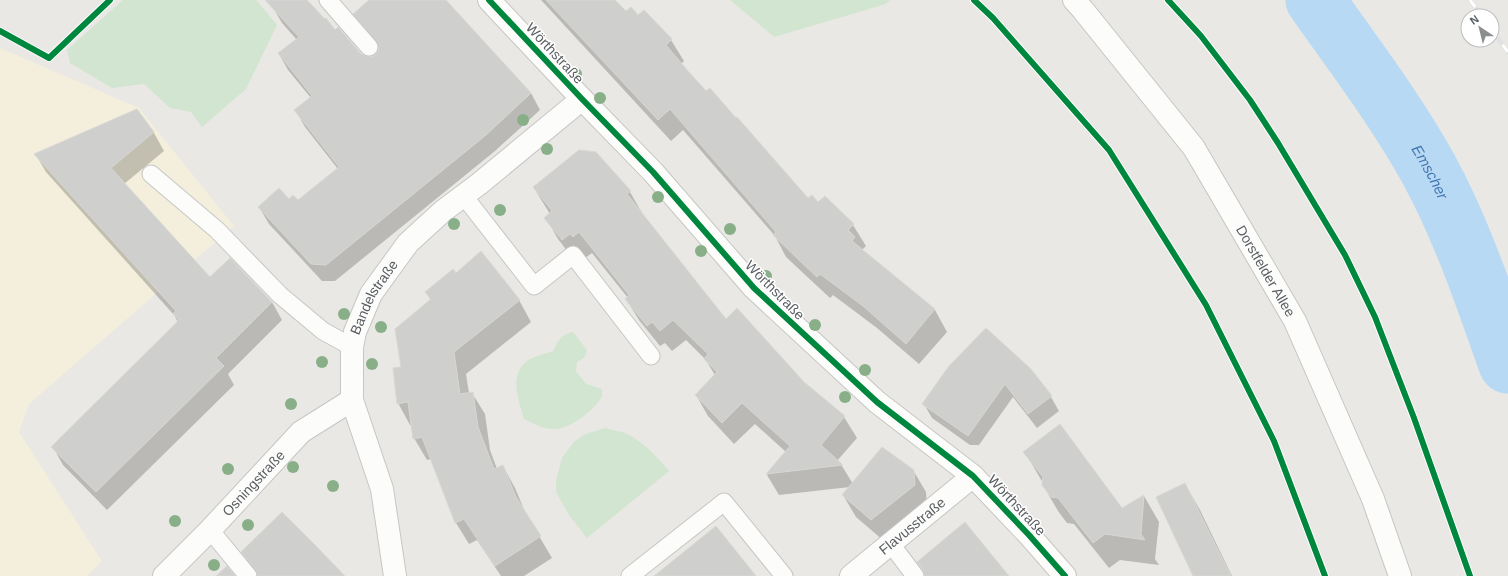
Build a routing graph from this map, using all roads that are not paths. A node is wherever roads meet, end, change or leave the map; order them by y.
1 (328, 0) edge
2 (488, 0) edge
3 (1074, 0) edge
4 (369, 47) dead end
5 (582, 99) junction
6 (151, 174) dead end
7 (463, 195) junction
8 (352, 347) junction
9 (651, 356) dead end
10 (352, 400) junction
11 (973, 476) junction
12 (210, 530) junction
13 (891, 544) junction
14 (164, 576) edge
15 (248, 576) edge
16 (395, 576) edge
17 (630, 576) edge
18 (784, 576) edge
19 (850, 576) edge
20 (915, 576) edge
21 (1065, 576) edge
22 (1400, 576) edge

1 - 4 lane
2 - 5 street, Wörthstraße
3 - 22 street, Dorstfelder Allee
5 - 7 street, Bandelstraße
5 - 11 street, Wörthstraße
6 - 8 lane
7 - 8 street, Bandelstraße
7 - 9 lane
8 - 10 street, Bandelstraße
10 - 12 street, Osningstraße
10 - 16 street, Bandelstraße
11 - 13 street, Flavusstraße
11 - 21 street, Wörthstraße
12 - 14 street, Osningstraße
12 - 15 lane
13 - 19 street, Flavusstraße
13 - 20 lane
17 - 18 lane

